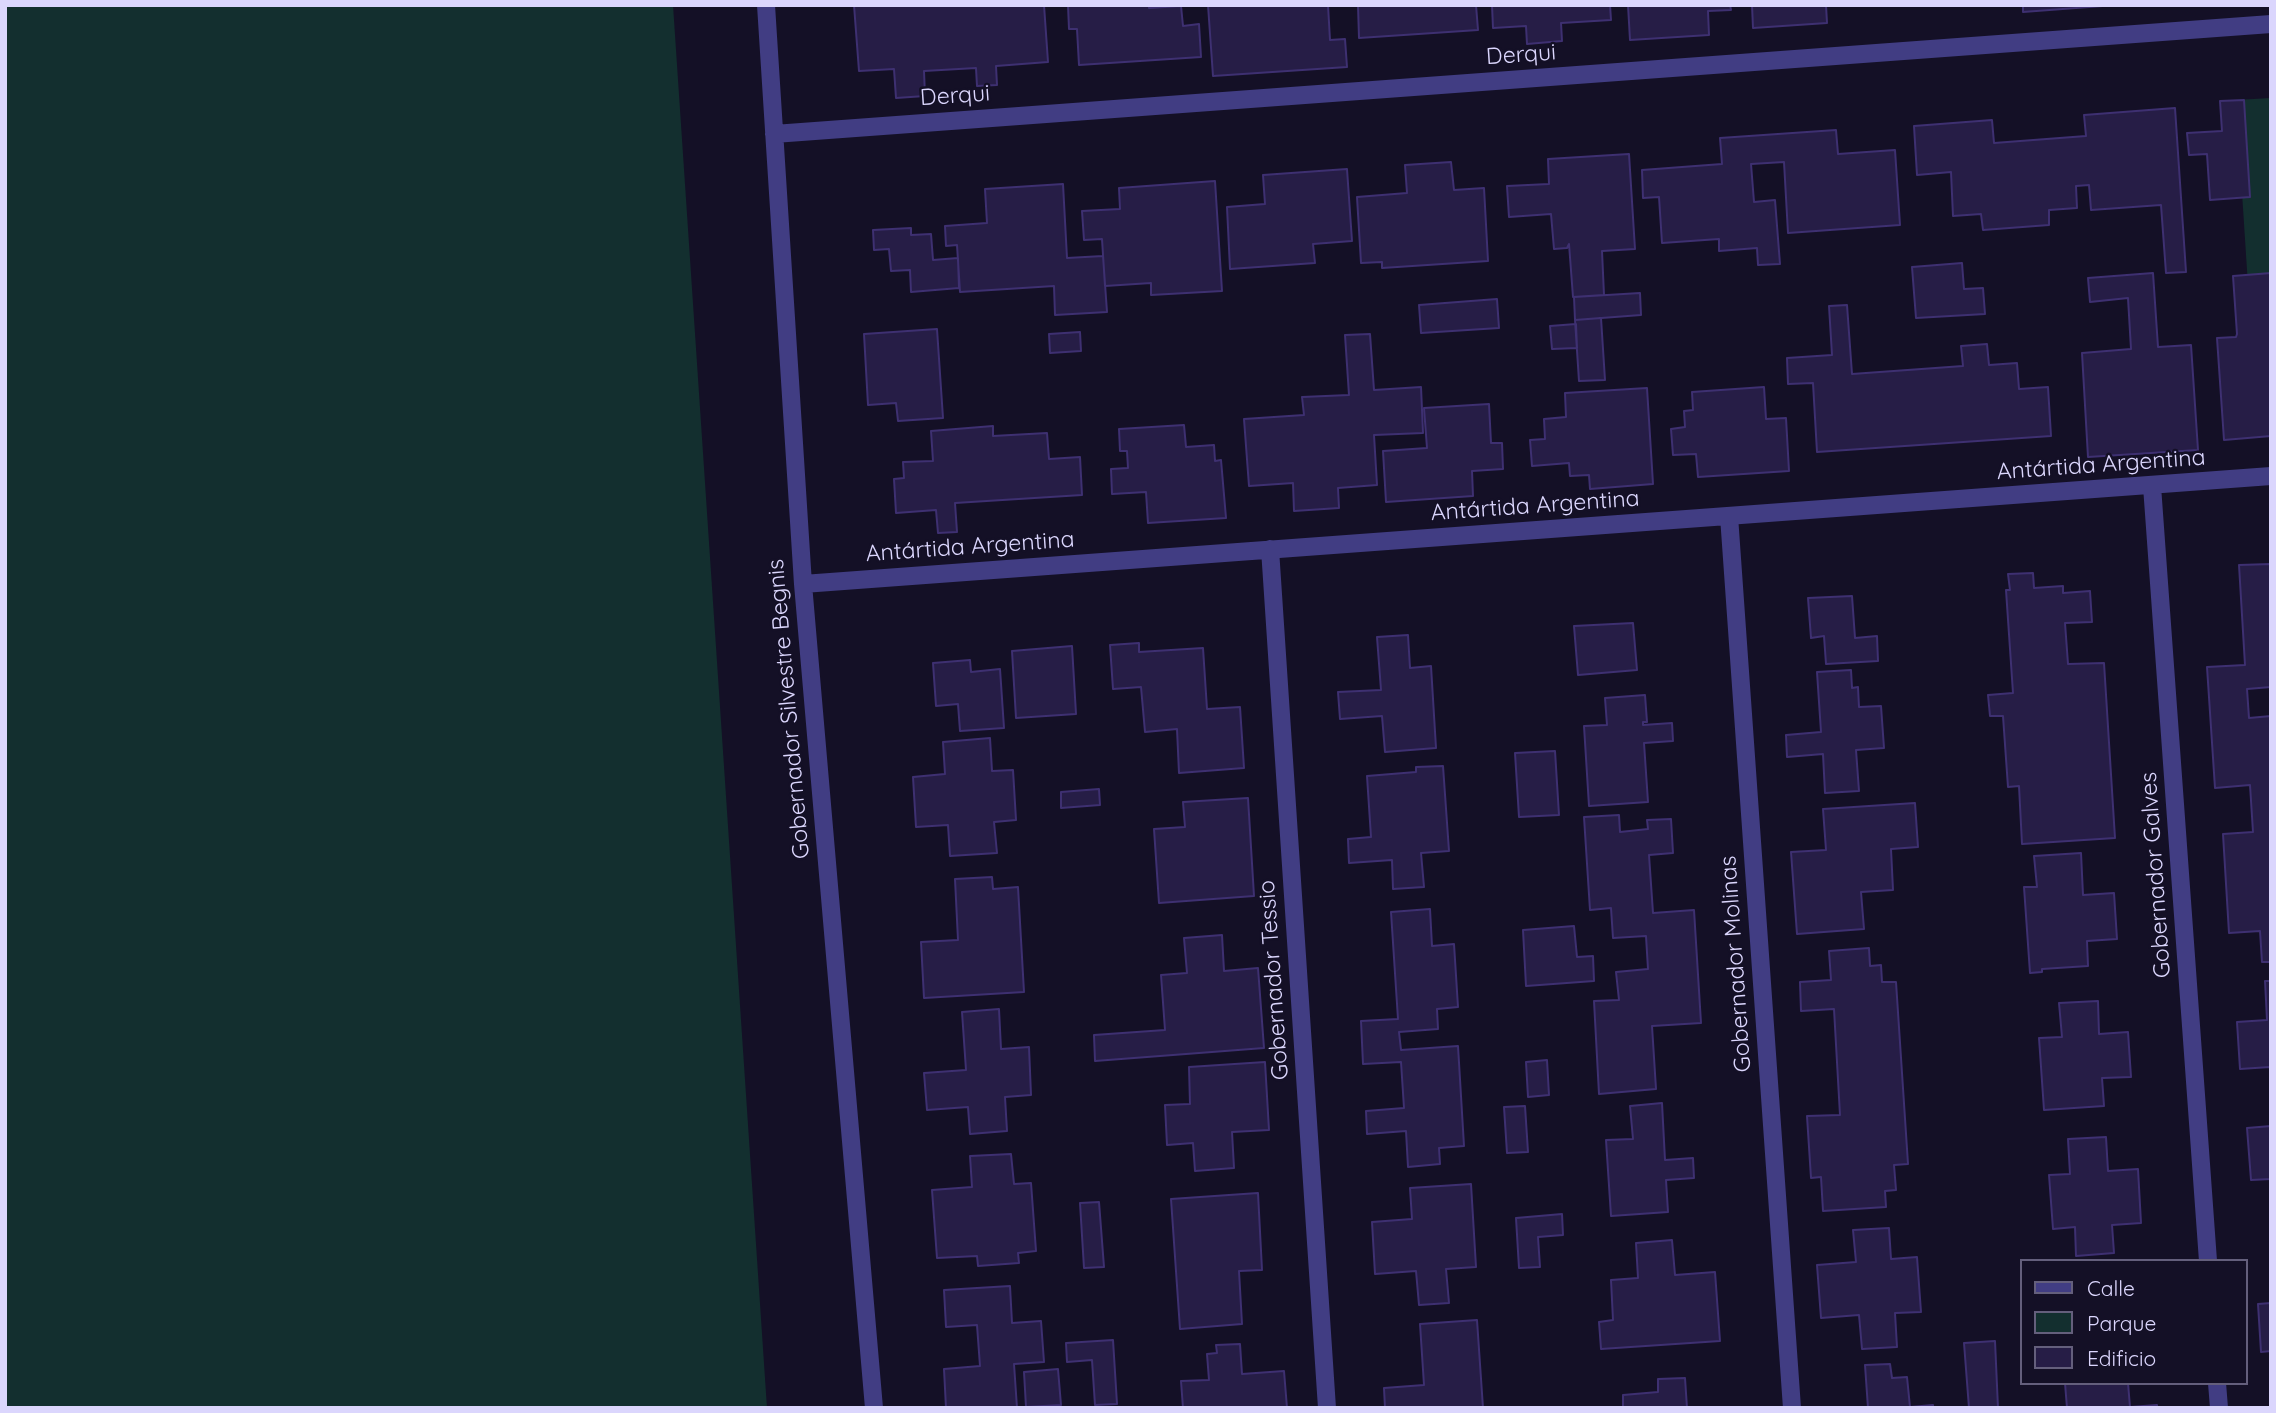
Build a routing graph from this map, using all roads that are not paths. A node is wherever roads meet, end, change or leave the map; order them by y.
1 (766, 5) edge
2 (2271, 24) edge
3 (774, 134) junction
4 (2271, 476) edge
5 (2152, 486) junction
6 (1729, 516) junction
7 (1270, 549) junction
8 (803, 584) junction
9 (2208, 1259) edge
10 (2217, 1385) edge
11 (874, 1408) edge
12 (1327, 1408) edge
13 (1792, 1408) edge
14 (2219, 1408) edge

1 - 3 street, Gobernador Silvestre Begnis
2 - 3 street, Derqui
3 - 8 street, Gobernador Silvestre Begnis
4 - 5 street, Antártida Argentina
5 - 6 street, Antártida Argentina
5 - 9 street, Gobernador Galves
6 - 7 street, Antártida Argentina
6 - 13 street, Gobernador Molinas
7 - 8 street, Antártida Argentina
7 - 12 street, Gobernador Tessio
8 - 11 street, Gobernador Silvestre Begnis
10 - 14 street

